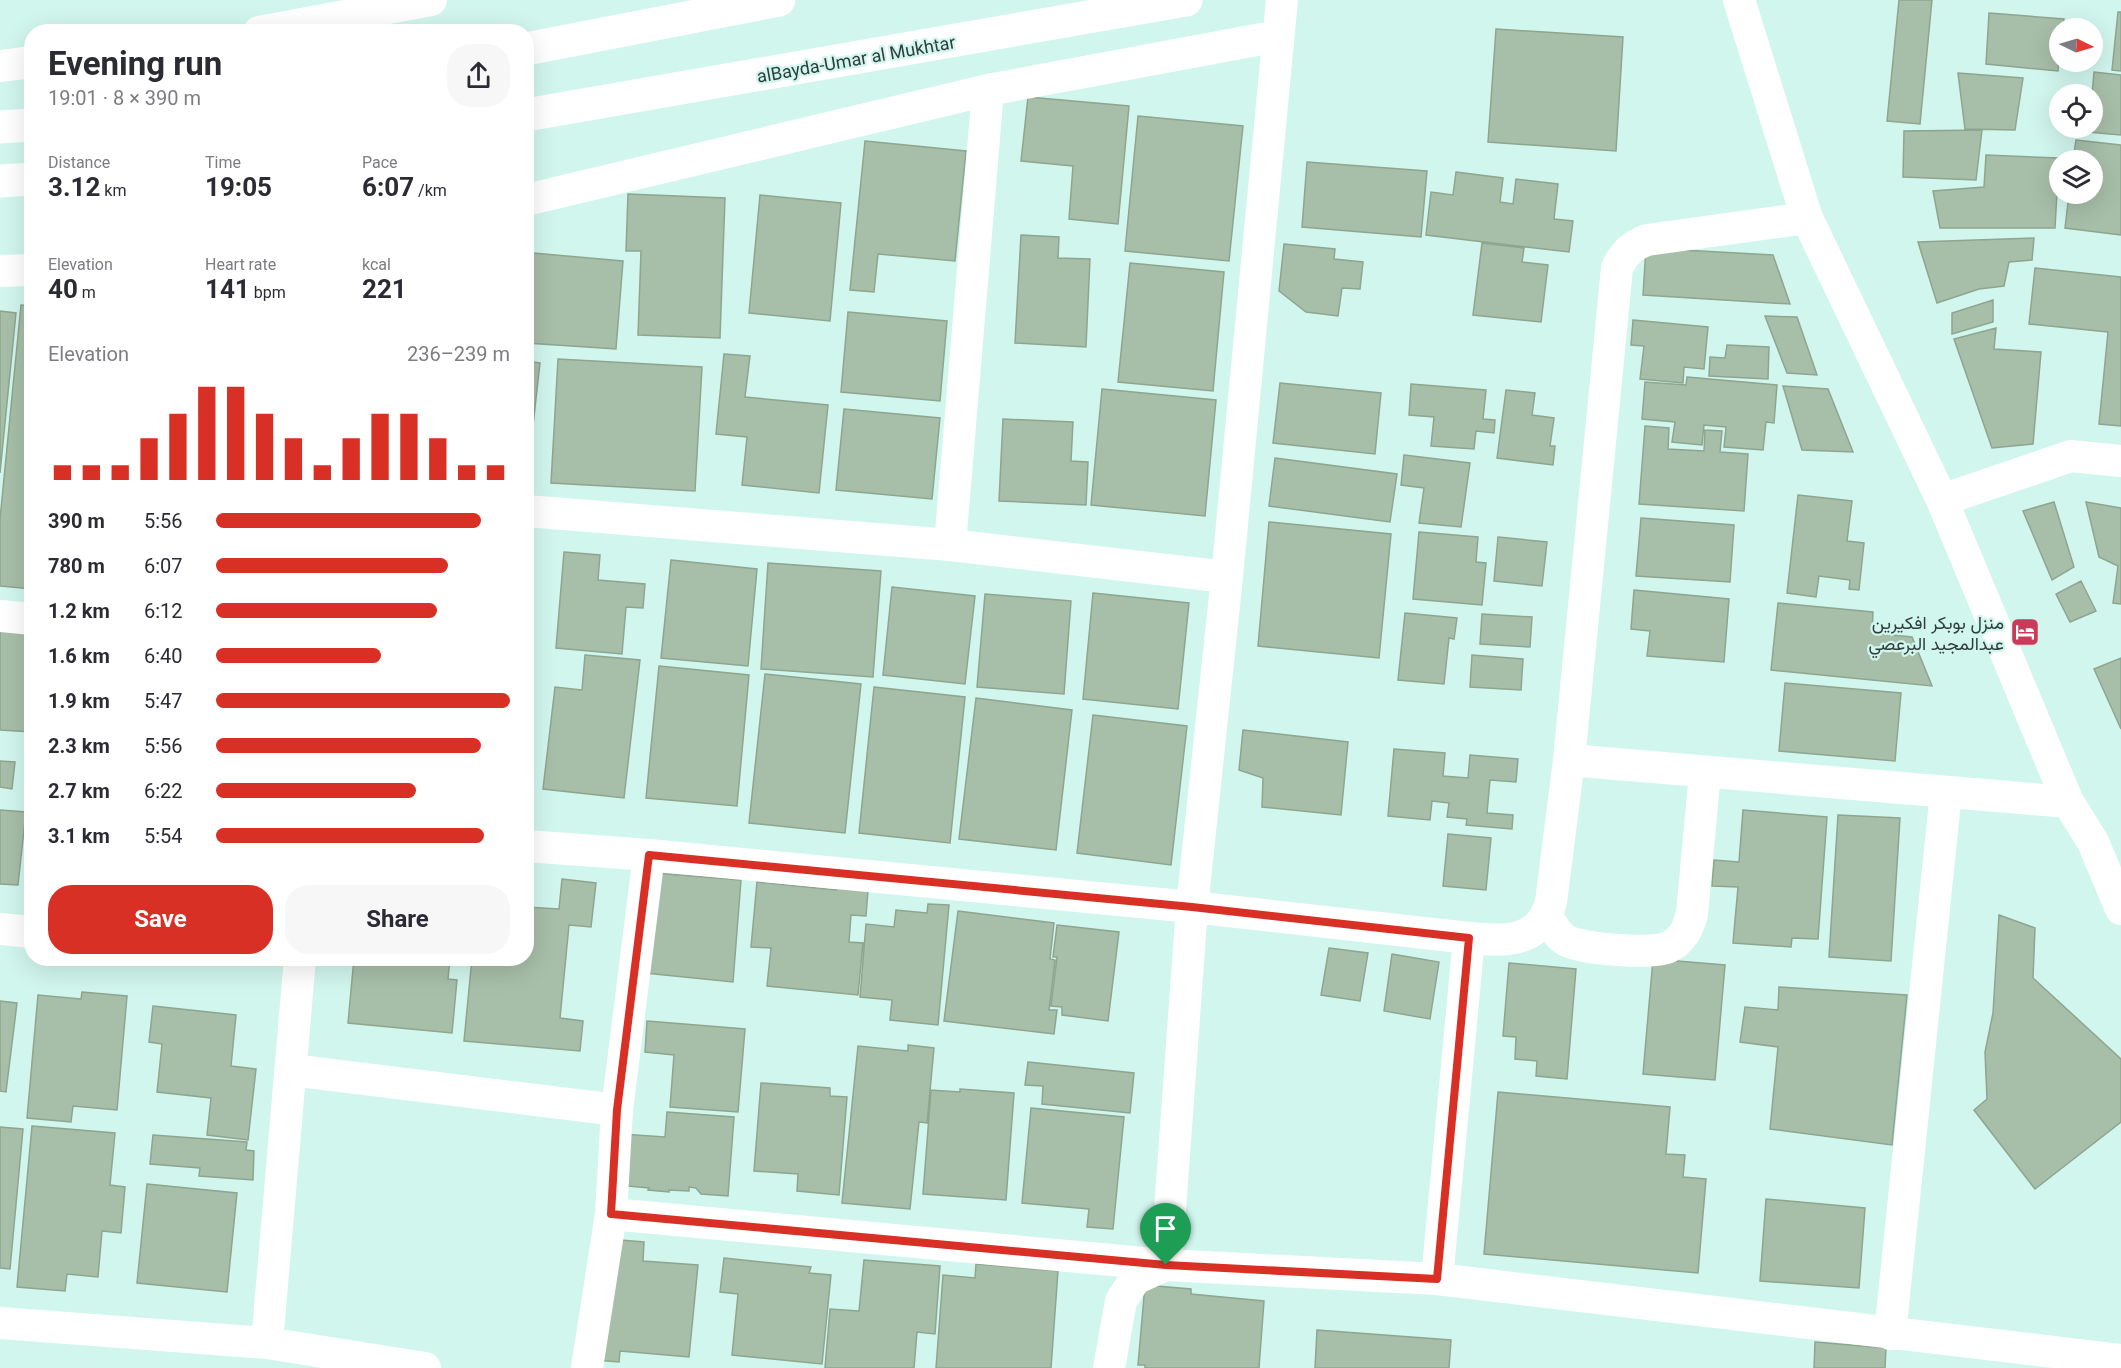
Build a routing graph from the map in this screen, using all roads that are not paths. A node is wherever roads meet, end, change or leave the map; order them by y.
1 (431, 0) edge
2 (779, 0) edge
3 (1186, 0) edge
4 (1282, 0) edge
5 (1739, 0) edge
6 (345, 8) edge
7 (288, 24) edge
8 (1278, 36) junction
9 (534, 47) edge
10 (24, 63) edge
11 (0, 66) edge
12 (988, 90) junction
13 (534, 115) edge
14 (24, 126) edge
15 (0, 127) edge
16 (24, 180) edge
17 (0, 181) edge
18 (534, 198) edge
19 (1807, 219) junction
20 (24, 270) edge
21 (0, 271) edge
22 (2121, 461) edge
23 (1942, 500) junction
24 (534, 512) edge
25 (950, 545) junction
26 (1227, 577) junction
27 (0, 616) edge
28 (24, 618) edge
29 (1569, 760) junction
30 (1705, 772) junction
31 (1946, 792) junction
32 (2068, 802) junction
33 (534, 847) edge
34 (649, 855) junction
35 (1192, 907) junction
36 (2121, 909) edge
37 (1546, 916) junction
38 (0, 929) edge
39 (24, 931) edge
40 (1469, 938) junction
41 (299, 966) edge
42 (291, 1070) junction
43 (617, 1110) junction
44 (611, 1214) junction
45 (1166, 1265) junction
46 (1437, 1279) junction
47 (0, 1323) edge
48 (1890, 1334) junction
49 (267, 1343) junction
50 (2121, 1360) edge
51 (424, 1368) edge
52 (587, 1368) edge
53 (1109, 1368) edge

1 - 6 street
2 - 9 main road
3 - 13 main road, alBayda-Umar al Mukhtar
4 - 8 street
5 - 19 street
6 - 7 street
8 - 12 street
8 - 26 street
10 - 11 street
12 - 18 street
12 - 25 street
14 - 15 main road
16 - 17 main road
19 - 23 street
19 - 29 street
20 - 21 street
22 - 23 street
23 - 32 street
24 - 25 street
25 - 26 street
26 - 35 street
27 - 28 street
29 - 30 street
29 - 37 street
30 - 31 street
30 - 37 street
31 - 32 street
31 - 48 street
32 - 36 street
33 - 34 street
34 - 35 street
34 - 43 street
35 - 40 street
35 - 45 street
37 - 40 street
38 - 39 street
40 - 46 street
41 - 42 street
42 - 43 street
42 - 49 street
43 - 44 street
44 - 45 street
44 - 52 street
45 - 46 street
45 - 53 street
46 - 48 street
47 - 49 street
48 - 50 street
49 - 51 street

